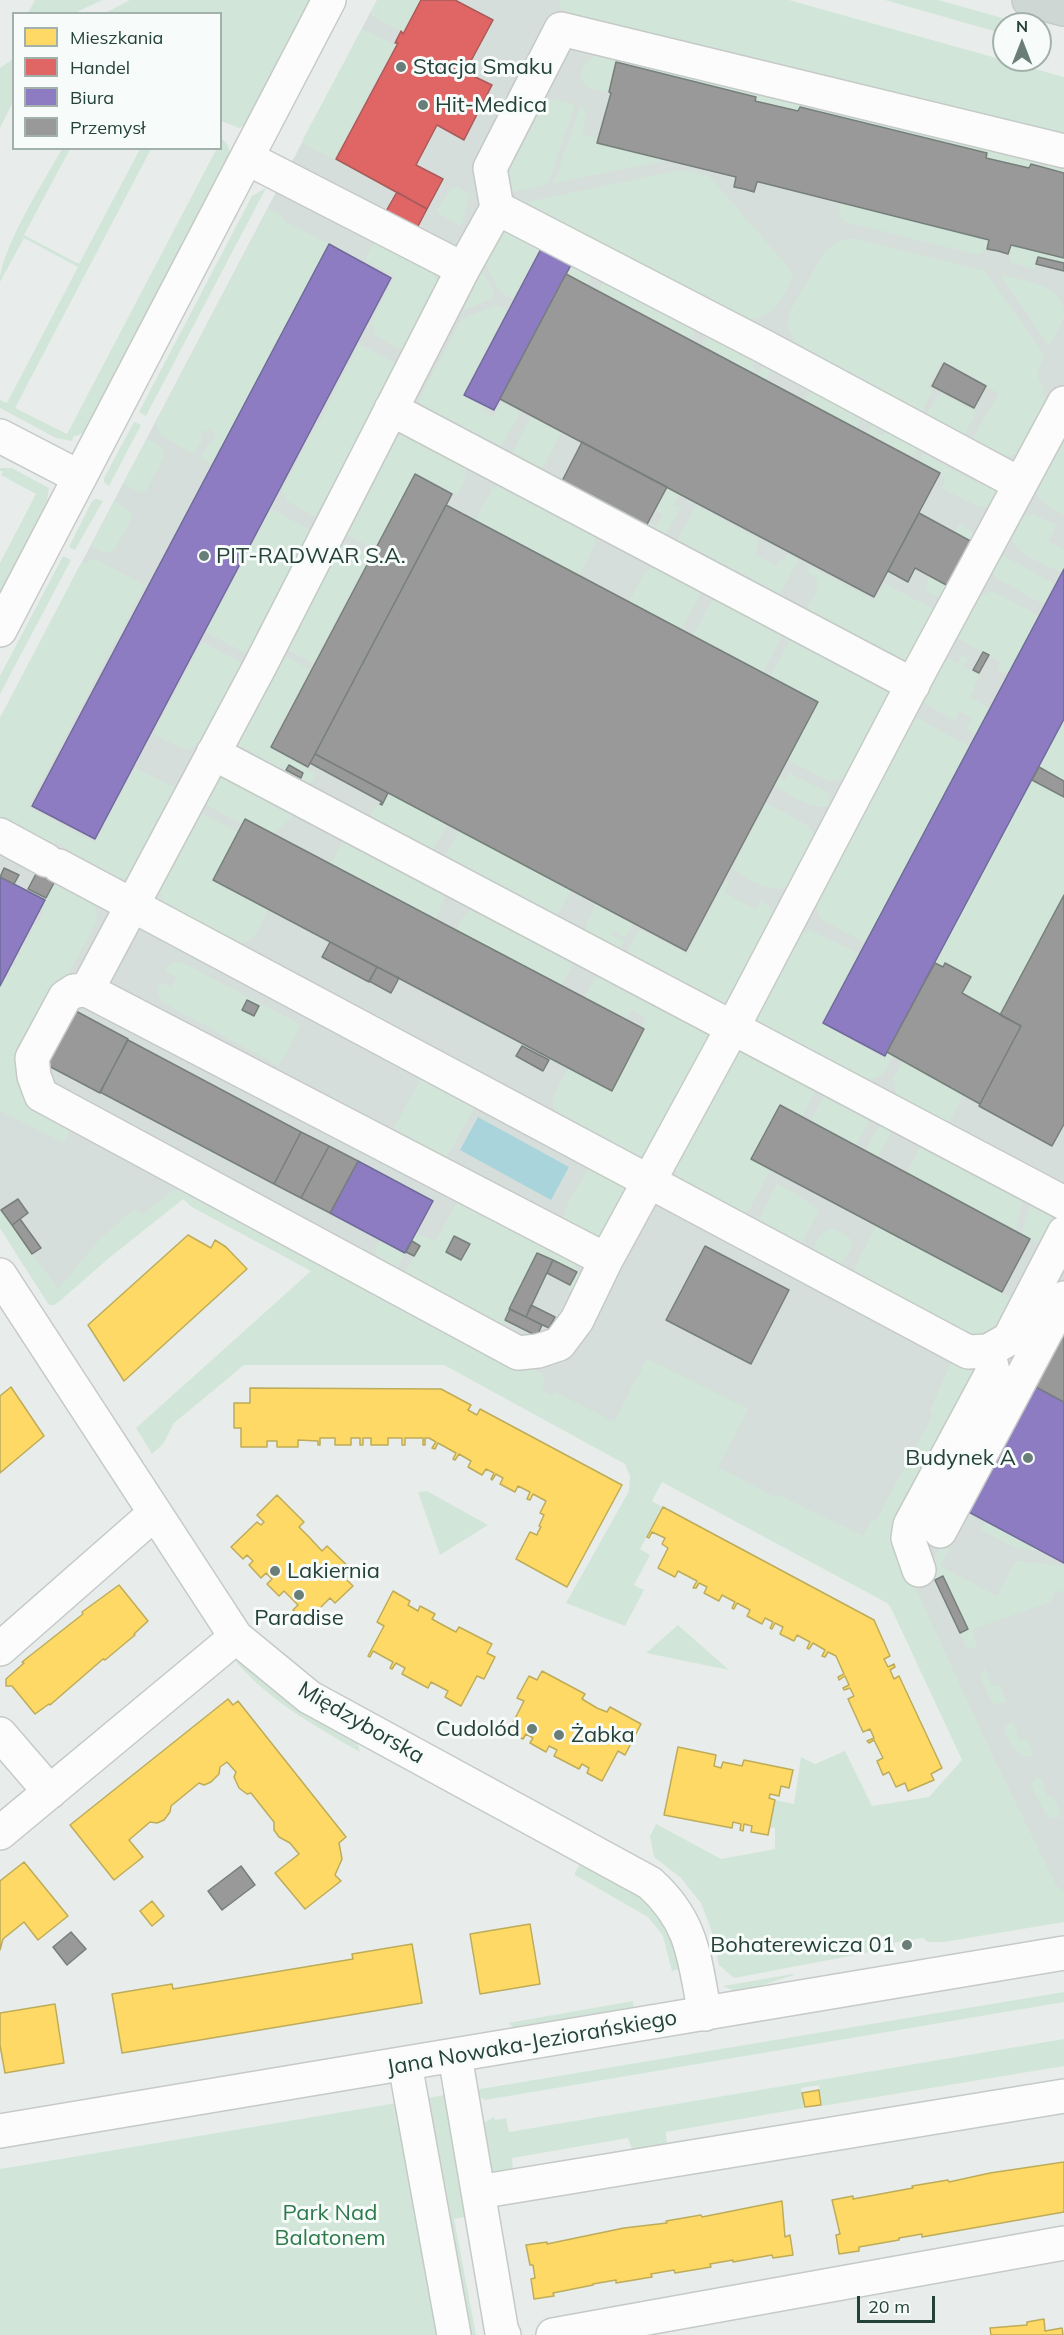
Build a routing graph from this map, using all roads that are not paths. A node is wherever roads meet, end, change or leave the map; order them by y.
1 (329, 0) edge
2 (1029, 0) edge
3 (1064, 9) edge
4 (1064, 152) edge
5 (247, 158) junction
6 (497, 208) junction
7 (463, 269) junction
8 (1064, 403) edge
9 (391, 410) junction
10 (0, 436) edge
11 (79, 477) junction
12 (1020, 484) junction
13 (0, 630) edge
14 (913, 685) junction
15 (213, 753) junction
16 (0, 835) edge
17 (130, 904) junction
18 (87, 990) junction
19 (733, 1027) junction
20 (648, 1183) junction
21 (1064, 1203) edge
22 (1064, 1233) edge
23 (606, 1260) junction
24 (0, 1275) edge
25 (1064, 1298) edge
26 (988, 1351) junction
27 (155, 1513) junction
28 (940, 1531) dead end
29 (919, 1570) dead end
30 (236, 1637) junction
31 (0, 1649) edge
32 (0, 1734) edge
33 (50, 1792) junction
34 (0, 1833) edge
35 (1064, 1953) edge
36 (705, 2014) junction
37 (455, 2056) junction
38 (405, 2064) junction
39 (1064, 2096) edge
40 (0, 2132) edge
41 (478, 2192) junction
42 (1064, 2243) edge
43 (503, 2334) edge
44 (454, 2335) edge
45 (553, 2335) edge

1 - 5 street
2 - 3 main road
4 - 6 street
5 - 7 street
5 - 11 street
6 - 7 street
6 - 12 street
7 - 9 street
8 - 12 street
9 - 14 street
9 - 15 street
10 - 11 street
11 - 13 street
12 - 14 street
14 - 19 street
15 - 17 street
15 - 19 street
16 - 17 street
17 - 18 street
17 - 20 street
18 - 23 street
18 - 23 street
19 - 20 street
19 - 21 street
20 - 23 street
20 - 26 street
22 - 26 street
24 - 27 street, Międzyborska
25 - 28 street
26 - 29 street
27 - 30 street, Międzyborska
27 - 31 street
30 - 33 street
30 - 36 street, Międzyborska
32 - 33 street
33 - 34 street
35 - 36 street, Jana Nowaka-Jeziorańskiego
36 - 37 street, Jana Nowaka-Jeziorańskiego
37 - 38 street, Jana Nowaka-Jeziorańskiego
37 - 41 street
38 - 40 street, Jana Nowaka-Jeziorańskiego
38 - 44 street
39 - 41 street
41 - 43 street
42 - 45 street

